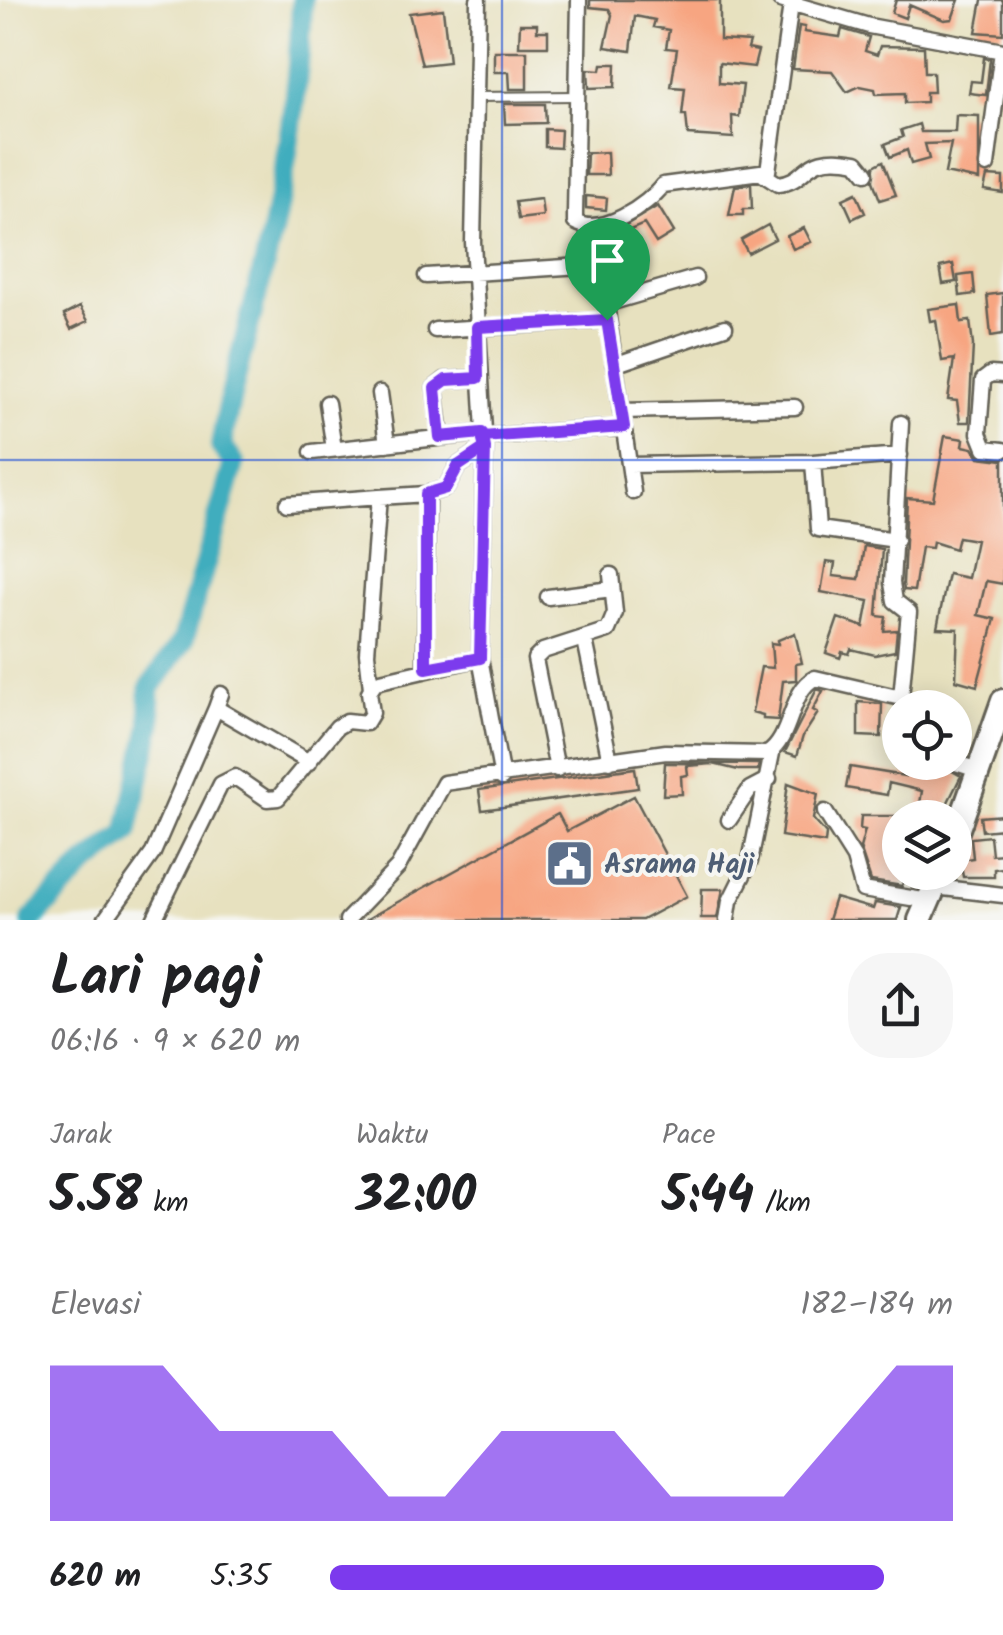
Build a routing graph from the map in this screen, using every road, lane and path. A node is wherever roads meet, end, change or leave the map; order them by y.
1 (478, 0) edge
2 (579, 0) edge
3 (793, 3) edge
4 (1002, 51) edge
5 (577, 96) junction
6 (474, 98) junction
7 (987, 165) dead end
8 (866, 173) dead end
9 (764, 175) junction
10 (581, 266) dead end
11 (474, 273) junction
12 (426, 276) dead end
13 (695, 278) dead end
14 (607, 320) junction
15 (477, 327) junction
16 (725, 327) dead end
17 (435, 330) dead end
18 (614, 365) junction
19 (1003, 375) edge
20 (478, 378) junction
21 (380, 393) dead end
22 (327, 403) dead end
23 (795, 407) dead end
24 (621, 410) junction
25 (901, 423) dead end
26 (624, 427) junction
27 (440, 437) junction
28 (483, 439) junction
29 (387, 444) junction
30 (334, 450) junction
31 (1003, 450) edge
32 (312, 452) dead end
33 (900, 455) junction
34 (813, 462) junction
35 (629, 465) junction
36 (633, 492) dead end
37 (426, 494) junction
38 (378, 497) junction
39 (287, 504) dead end
40 (896, 540) junction
41 (548, 597) dead end
42 (585, 640) junction
43 (480, 658) junction
44 (426, 668) junction
45 (371, 688) junction
46 (906, 690) edge
47 (882, 696) edge
48 (1003, 701) edge
49 (772, 752) junction
50 (610, 761) junction
51 (309, 762) junction
52 (972, 768) edge
53 (557, 770) junction
54 (981, 771) junction
55 (502, 778) junction
56 (770, 780) junction
57 (970, 800) edge
58 (825, 812) dead end
59 (729, 820) dead end
60 (1003, 894) edge
61 (931, 895) edge
62 (105, 920) edge
63 (154, 920) edge
64 (348, 920) edge
65 (727, 920) edge

1 - 6 street
2 - 5 street
3 - 4 street
3 - 9 street
4 - 7 street
5 - 6 lane
5 - 9 street
6 - 11 street
8 - 9 street
10 - 11 street
11 - 12 street
11 - 15 street
13 - 14 street
14 - 15 street
14 - 18 street
15 - 17 street
15 - 20 street
16 - 18 street
18 - 24 street
19 - 31 street
20 - 27 street
20 - 28 street
21 - 29 street
22 - 30 street
23 - 24 street
24 - 26 street
25 - 33 street
26 - 28 street
26 - 35 street
27 - 28 street
27 - 29 street
28 - 37 street
28 - 43 street
29 - 30 street
30 - 32 street
33 - 34 street
33 - 40 street
34 - 35 street
34 - 40 street
35 - 36 street
37 - 38 street
37 - 44 street
38 - 39 street
38 - 45 street
40 - 46 street
41 - 42 street
42 - 50 street
42 - 53 street
43 - 44 street
43 - 55 street
44 - 45 street
45 - 51 street
47 - 49 street
48 - 54 main road
49 - 50 street
49 - 56 street
50 - 53 street
51 - 62 street
51 - 63 street
52 - 54 street
53 - 55 street
54 - 57 main road
55 - 64 street
56 - 59 street
56 - 65 street
58 - 61 street
60 - 61 street

